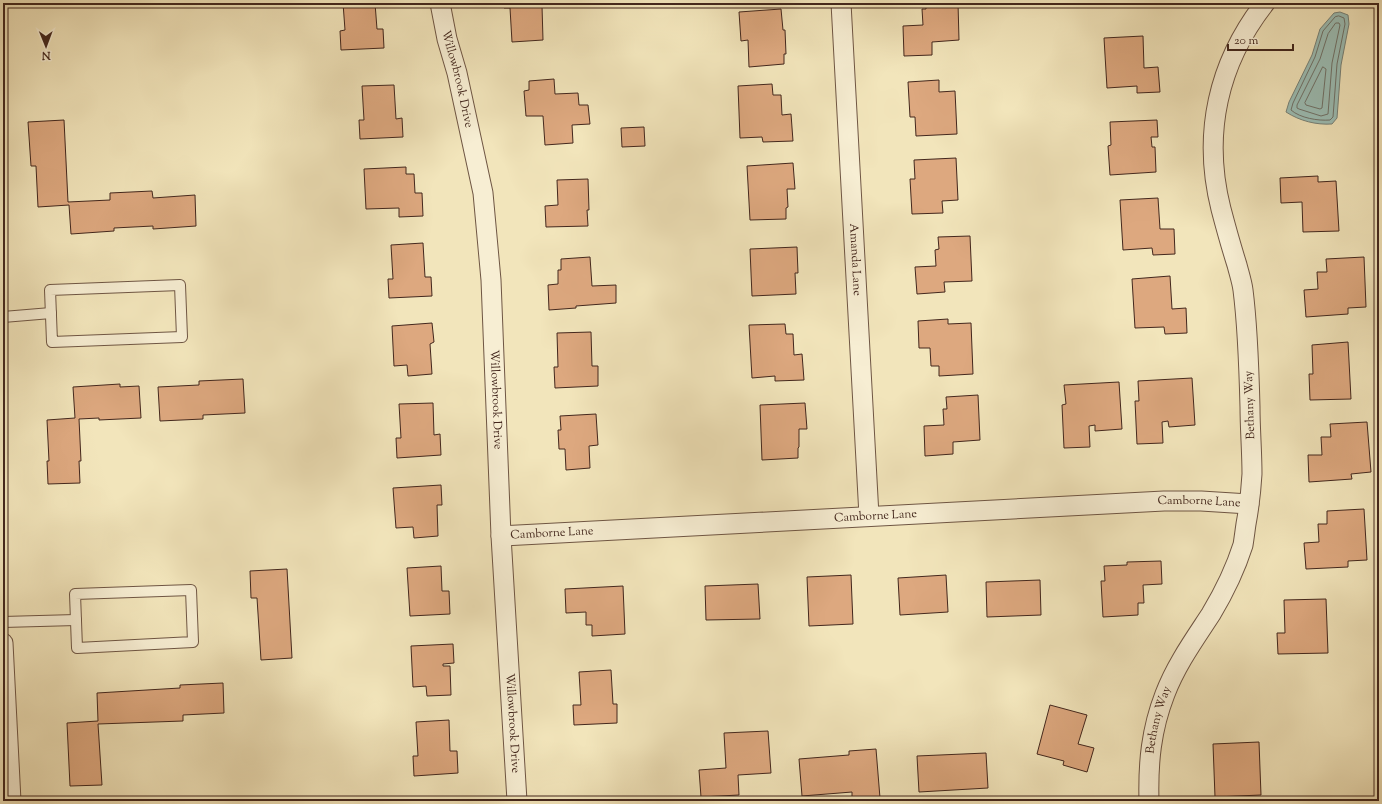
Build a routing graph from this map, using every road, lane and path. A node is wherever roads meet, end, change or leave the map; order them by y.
1 (440, 3) edge
2 (841, 3) edge
3 (1265, 3) edge
4 (50, 313) junction
5 (3, 317) edge
6 (1249, 504) junction
7 (869, 516) junction
8 (501, 536) junction
9 (76, 620) junction
10 (3, 622) edge
11 (3, 643) edge
12 (11, 801) edge
13 (517, 801) edge
14 (1149, 801) edge

1 - 8 street, Willowbrook Drive
2 - 7 street, Amanda Lane
3 - 6 street, Bethany Way
4 - 4 lane
4 - 5 lane
6 - 7 street, Camborne Lane
6 - 14 street, Bethany Way
7 - 8 street, Camborne Lane
8 - 13 street, Willowbrook Drive
9 - 9 lane
9 - 10 lane
11 - 12 street

